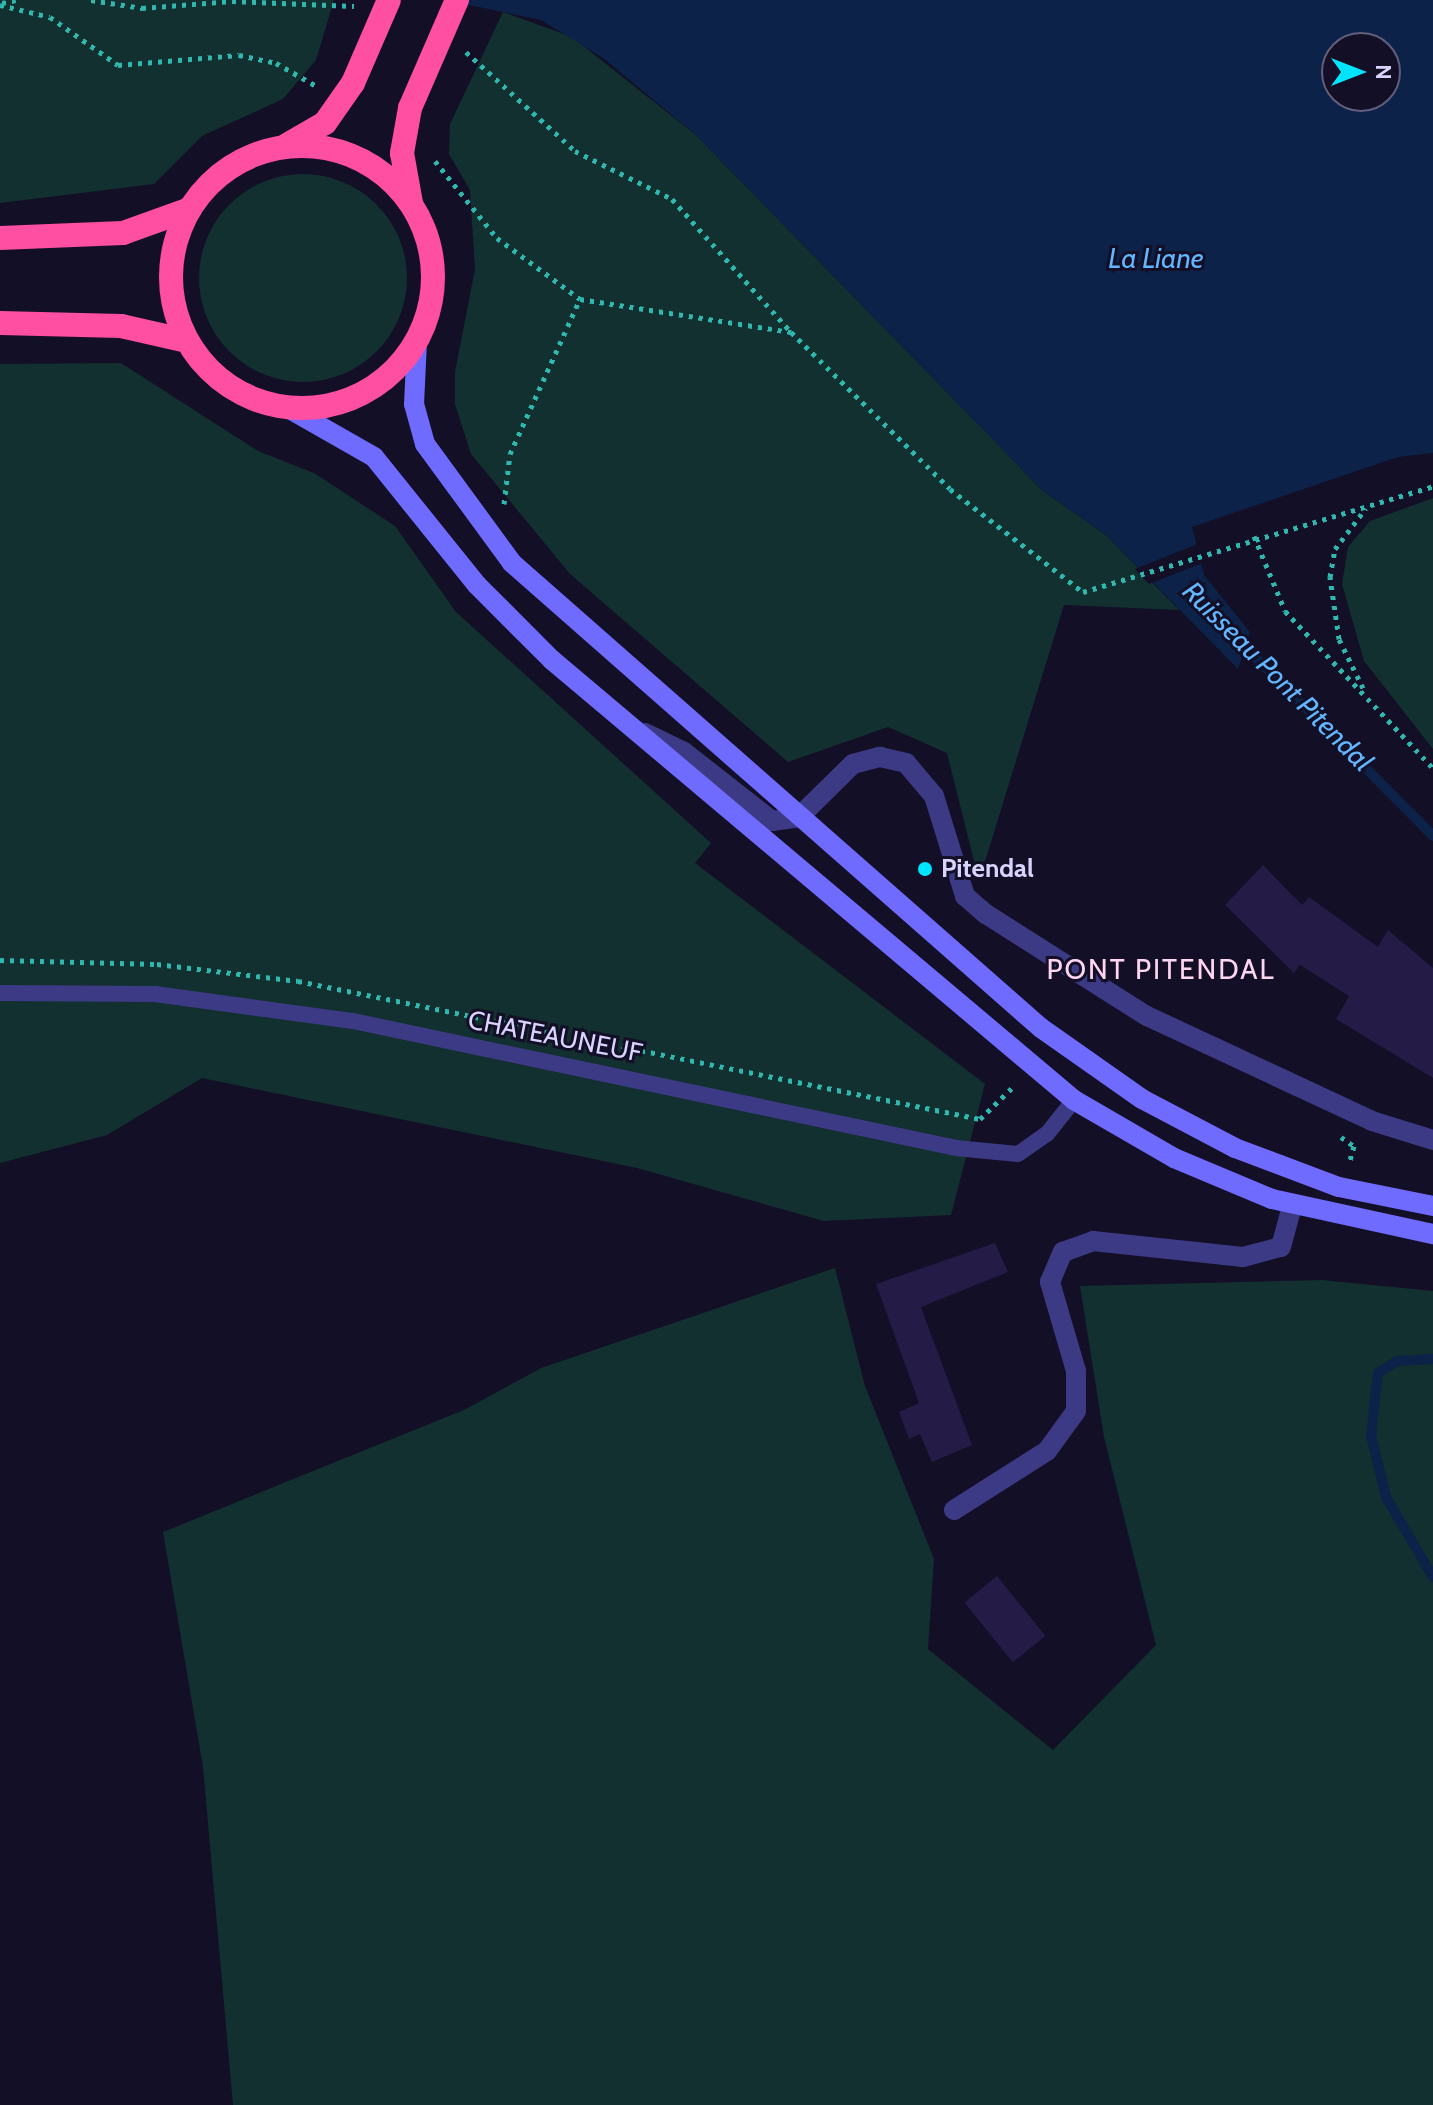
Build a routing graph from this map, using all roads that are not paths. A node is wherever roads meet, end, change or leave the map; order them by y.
1 (389, 0) edge
2 (457, 0) edge
3 (283, 147) junction
4 (412, 205) junction
5 (190, 209) junction
6 (0, 238) edge
7 (0, 323) edge
8 (187, 341) junction
9 (417, 341) junction
10 (288, 408) junction
11 (627, 724) junction
12 (799, 817) junction
13 (0, 993) edge
14 (1074, 1100) junction
15 (1433, 1140) edge
16 (1292, 1206) junction
17 (1433, 1206) edge
18 (1433, 1234) edge
19 (954, 1510) dead end

1 - 3 highway, bridge
2 - 4 highway, bridge
3 - 4 highway
3 - 5 highway
4 - 9 highway
5 - 6 highway
5 - 8 highway
7 - 8 highway
8 - 10 highway
9 - 10 highway
9 - 12 main road
10 - 11 main road
11 - 12 street
11 - 14 main road
12 - 15 street
12 - 17 main road
13 - 14 lane, CHATEAUNEUF
14 - 16 main road
16 - 18 main road
16 - 19 street

